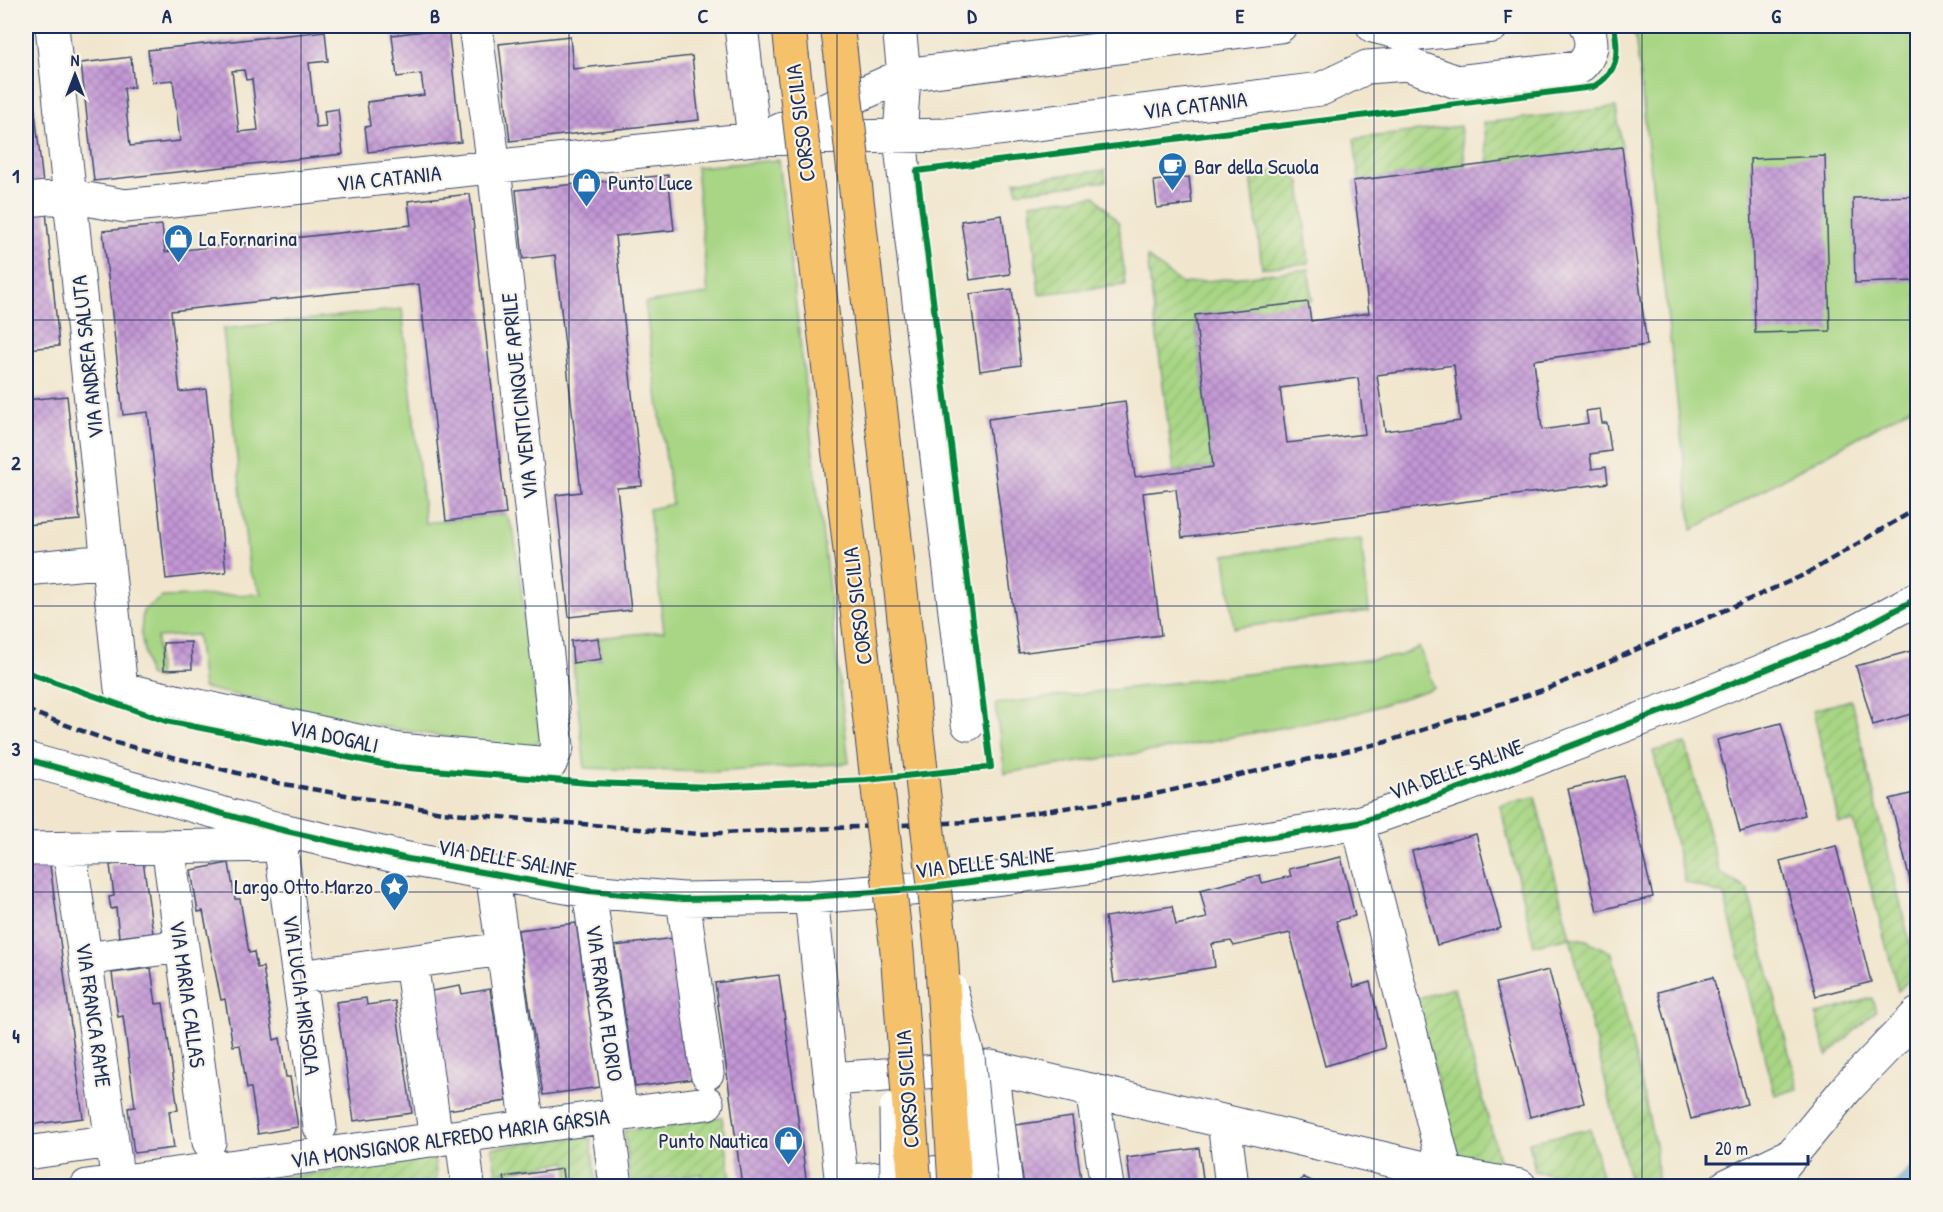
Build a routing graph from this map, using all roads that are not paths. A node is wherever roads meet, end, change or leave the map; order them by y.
1 (52, 26) edge
2 (475, 26) edge
3 (741, 26) edge
4 (899, 26) edge
5 (1280, 26) edge
6 (1362, 26) edge
7 (1373, 26) edge
8 (1492, 26) edge
9 (1586, 26) edge
10 (838, 37) edge
11 (791, 40) edge
12 (1367, 67) junction
13 (904, 75) junction
14 (900, 138) junction
15 (754, 139) junction
16 (494, 167) junction
17 (70, 196) junction
18 (26, 200) edge
19 (108, 561) junction
20 (26, 569) edge
21 (1917, 598) edge
22 (121, 689) joint
23 (968, 724) dead end
24 (26, 759) edge
25 (550, 765) joint
26 (1358, 823) junction
27 (280, 837) junction
28 (168, 846) junction
29 (69, 848) junction
30 (26, 849) edge
31 (492, 873) junction
32 (589, 891) junction
33 (811, 897) junction
34 (683, 899) junction
35 (181, 946) junction
36 (940, 948) junction
37 (503, 949) junction
38 (897, 951) junction
39 (85, 959) junction
40 (411, 962) junction
41 (299, 977) junction
42 (1917, 1014) edge
43 (991, 1067) junction
44 (832, 1079) junction
45 (1092, 1090) junction
46 (614, 1115) junction
47 (1224, 1122) junction
48 (320, 1126) dead end
49 (528, 1127) junction
50 (449, 1138) junction
51 (112, 1141) junction
52 (26, 1153) edge
53 (1789, 1156) junction
54 (202, 1167) edge
55 (1446, 1173) junction
56 (997, 1180) edge
57 (103, 1184) edge
58 (842, 1184) edge
59 (468, 1186) edge
60 (616, 1186) edge
61 (897, 1186) edge
62 (915, 1186) edge
63 (955, 1186) edge
64 (1107, 1186) edge
65 (1232, 1186) edge
66 (1520, 1186) edge
67 (1726, 1186) edge
68 (1766, 1186) edge

1 - 17 street, VIA ANDREA SALUTA
2 - 16 street, VIA VENTICINQUE APRILE
3 - 15 street
4 - 13 street
5 - 13 street, VIA CATANIA
6 - 12 street
7 - 8 street
9 - 12 street, VIA CATANIA
10 - 36 main road, CORSO SICILIA, bridge
11 - 38 main road, CORSO SICILIA, bridge
12 - 14 street, VIA CATANIA
13 - 14 street
13 - 15 street, VIA CATANIA
14 - 15 street, VIA CATANIA
14 - 23 street
15 - 16 street, VIA CATANIA
16 - 17 street, VIA CATANIA
16 - 25 street, VIA VENTICINQUE APRILE
17 - 18 street, VIA CATANIA
17 - 19 street, VIA ANDREA SALUTA
19 - 20 street
19 - 22 street, VIA ANDREA SALUTA
21 - 26 street, VIA DELLE SALINE
22 - 25 street, VIA DOGALI
24 - 27 street, VIA DELLE SALINE
26 - 33 street, VIA DELLE SALINE
26 - 55 street
27 - 28 street
27 - 31 street, VIA DELLE SALINE
27 - 41 street, VIA LUCIA MIRISOLA
28 - 29 street
28 - 35 street, VIA MARIA CALLAS
29 - 30 street
29 - 39 street, VIA FRANCA RAME
31 - 32 street, VIA DELLE SALINE
31 - 37 street
32 - 34 street, VIA DELLE SALINE
32 - 46 street, VIA FRANCA FLORIO
33 - 34 street, VIA DELLE SALINE
33 - 44 street
34 - 46 street, VIA MONSIGNOR ALFREDO MARIA GARSIA
35 - 39 street
35 - 54 street, VIA MARIA CALLAS
36 - 56 street, bridge
36 - 63 main road, CORSO SICILIA, bridge
37 - 40 street
37 - 49 street
38 - 61 street, bridge
38 - 62 main road, CORSO SICILIA, bridge
39 - 51 street, VIA FRANCA RAME
40 - 41 street
40 - 50 street
41 - 48 street, VIA LUCIA MIRISOLA
42 - 53 street
43 - 44 street
43 - 45 street
43 - 56 street
44 - 58 street
45 - 47 street
45 - 64 street
46 - 49 street, VIA MONSIGNOR ALFREDO MARIA GARSIA
46 - 60 street, VIA FRANCA FLORIO
47 - 55 street
47 - 65 street
49 - 50 street, VIA MONSIGNOR ALFREDO MARIA GARSIA
50 - 54 street, VIA MONSIGNOR ALFREDO MARIA GARSIA
50 - 59 street
51 - 52 street
51 - 57 street, VIA FRANCA RAME
53 - 67 street
53 - 68 street
54 - 57 street, VIA MONSIGNOR ALFREDO MARIA GARSIA
55 - 66 street
56 - 58 street

